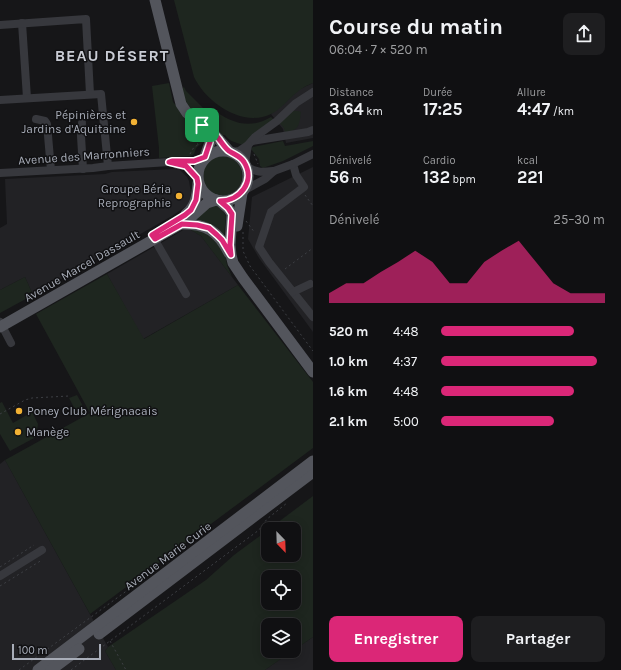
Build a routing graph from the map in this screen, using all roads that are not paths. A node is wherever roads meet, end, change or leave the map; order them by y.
1 (155, 0) edge
2 (22, 23) junction
3 (0, 25) edge
4 (313, 92) edge
5 (90, 94) junction
6 (27, 98) junction
7 (0, 100) edge
8 (36, 119) dead end
9 (82, 123) dead end
10 (275, 123) junction
11 (202, 125) junction
12 (313, 130) edge
13 (281, 136) junction
14 (250, 143) junction
15 (231, 152) junction
16 (313, 154) edge
17 (204, 158) junction
18 (169, 162) junction
19 (245, 164) junction
20 (293, 164) junction
21 (108, 166) junction
22 (83, 169) junction
23 (51, 170) junction
24 (274, 171) junction
25 (0, 173) edge
26 (198, 181) junction
27 (242, 192) junction
28 (218, 201) junction
29 (182, 224) junction
30 (154, 237) junction
31 (231, 255) junction
32 (310, 284) dead end
33 (293, 292) junction
34 (186, 294) dead end
35 (313, 317) edge
36 (1, 325) edge
37 (11, 342) dead end
38 (313, 360) edge
39 (313, 372) edge
40 (313, 462) edge
41 (313, 472) edge
42 (42, 550) dead end
43 (0, 576) edge
44 (38, 670) edge
45 (51, 670) edge

1 - 11 main road
2 - 3 street
2 - 5 street
2 - 6 street
4 - 10 street
5 - 6 street
5 - 21 street
6 - 7 street
8 - 23 street
9 - 22 street
10 - 13 street
10 - 14 street
11 - 15 main road
11 - 17 main road
12 - 13 street
13 - 14 street
14 - 15 street
14 - 19 street
15 - 17 main road
15 - 19 main road
16 - 20 street
17 - 18 street, Avenue des Marronniers
17 - 26 main road
18 - 21 street, Avenue des Marronniers
18 - 26 street, Avenue des Marronniers
19 - 24 street
19 - 27 main road
20 - 24 street
20 - 33 street
21 - 22 street, Avenue des Marronniers
22 - 23 street, Avenue des Marronniers
23 - 25 street, Avenue des Marronniers
24 - 27 street
26 - 28 main road
26 - 30 main road, Avenue Marcel Dassault
27 - 28 main road
27 - 38 main road
28 - 29 main road, Avenue Marcel Dassault
28 - 31 main road
29 - 30 main road, Avenue Marcel Dassault
29 - 31 main road
30 - 34 street
30 - 36 main road, Avenue Marcel Dassault
31 - 39 main road
32 - 33 street
33 - 35 street
36 - 37 street
40 - 44 main road, Avenue Marie Curie
41 - 45 main road, Avenue Marie Curie
42 - 43 street

